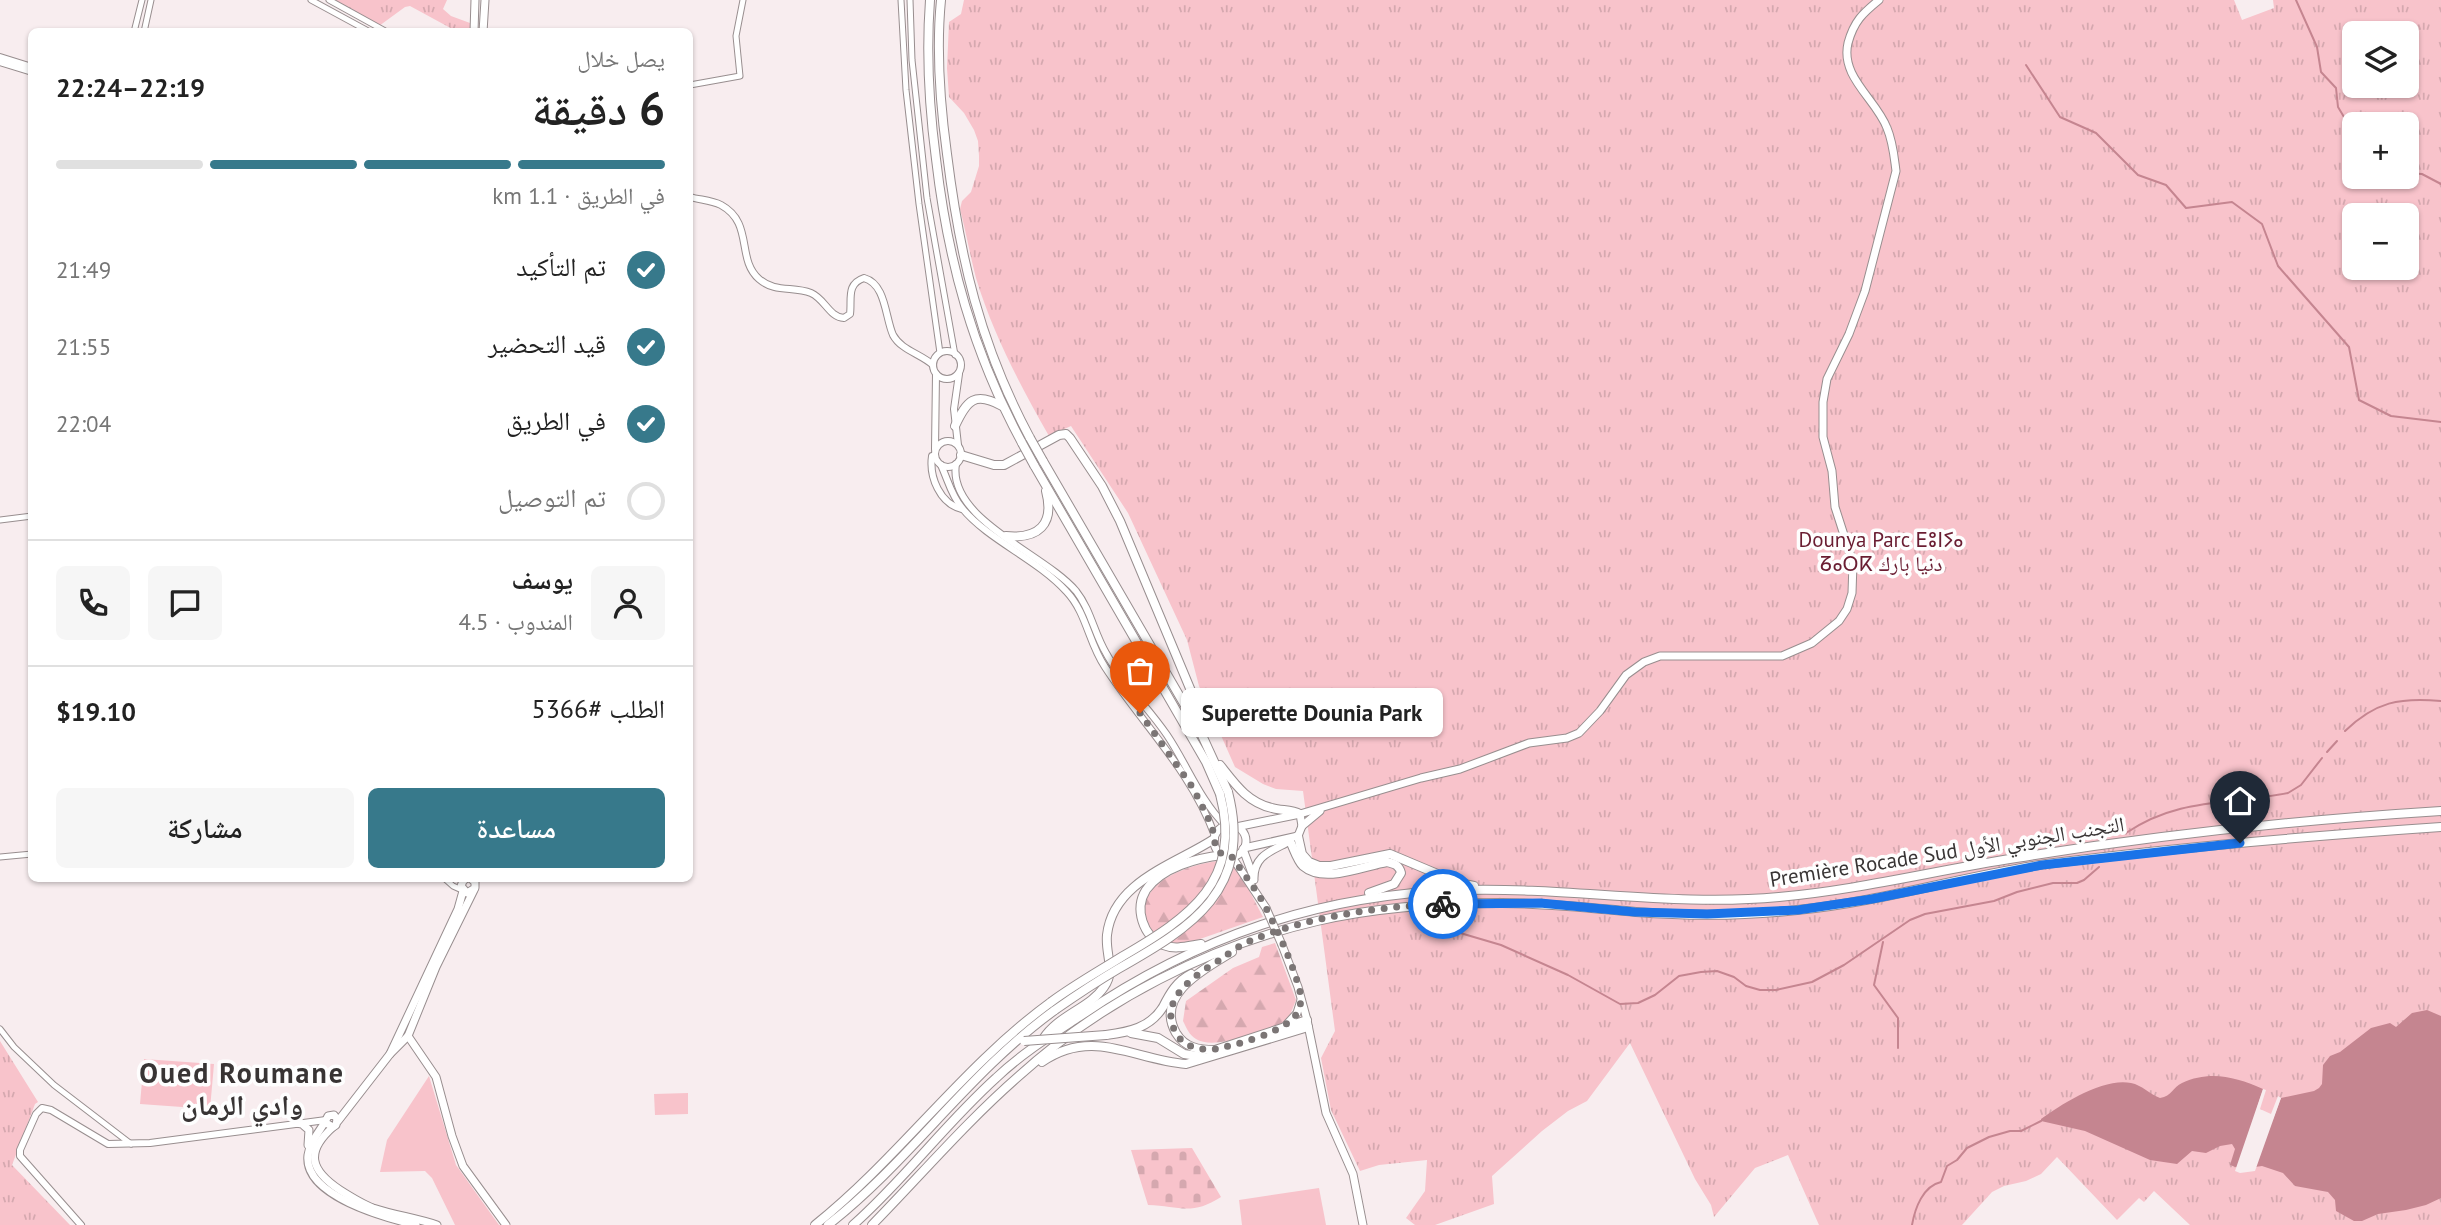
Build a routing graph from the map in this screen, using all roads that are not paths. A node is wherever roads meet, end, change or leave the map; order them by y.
1 (142, 0) edge
2 (151, 0) edge
3 (311, 0) edge
4 (329, 0) edge
5 (475, 0) edge
6 (485, 0) edge
7 (743, 0) edge
8 (901, 0) edge
9 (910, 0) edge
10 (930, 0) edge
11 (941, 0) edge
12 (1880, 0) edge
13 (135, 28) edge
14 (145, 28) edge
15 (363, 28) edge
16 (380, 28) edge
17 (474, 28) edge
18 (483, 28) edge
19 (0, 57) edge
20 (0, 62) edge
21 (28, 68) edge
22 (28, 69) edge
23 (693, 85) edge
24 (693, 198) edge
25 (920, 355) junction
26 (938, 355) junction
27 (956, 355) junction
28 (933, 365) junction
29 (959, 372) junction
30 (936, 374) junction
31 (1003, 407) junction
32 (955, 426) junction
33 (958, 445) junction
34 (934, 453) junction
35 (961, 455) junction
36 (956, 464) junction
37 (941, 465) junction
38 (1044, 481) junction
39 (962, 509) junction
40 (28, 516) edge
41 (0, 520) edge
42 (1006, 536) junction
43 (1202, 733) junction
44 (1213, 757) junction
45 (1224, 793) junction
46 (1324, 808) junction
47 (2441, 811) edge
48 (1300, 814) junction
49 (1227, 826) junction
50 (1302, 826) junction
51 (1236, 827) junction
52 (2441, 827) edge
53 (1215, 837) junction
54 (1294, 838) junction
55 (1244, 848) junction
56 (28, 854) edge
57 (1228, 856) junction
58 (0, 857) edge
59 (1254, 880) junction
60 (448, 882) edge
61 (470, 882) edge
62 (470, 882) edge
63 (463, 890) junction
64 (1511, 890) junction
65 (1260, 897) junction
66 (1325, 906) junction
67 (1237, 932) junction
68 (1248, 942) junction
69 (1210, 966) junction
70 (1301, 1000) junction
71 (1053, 1006) junction
72 (1308, 1023) junction
73 (0, 1029) edge
74 (1287, 1030) junction
75 (1125, 1033) junction
76 (408, 1036) junction
77 (1311, 1037) junction
78 (1042, 1042) junction
79 (390, 1054) junction
80 (999, 1055) junction
81 (1216, 1056) junction
82 (1021, 1073) junction
83 (330, 1121) junction
84 (296, 1123) junction
85 (113, 1129) junction
86 (108, 1144) junction
87 (132, 1145) junction
88 (309, 1151) junction
89 (506, 1224) edge
90 (81, 1225) edge
91 (416, 1225) edge
92 (437, 1225) edge
93 (816, 1225) edge
94 (828, 1225) edge
95 (853, 1225) edge
96 (872, 1225) edge
97 (1363, 1225) edge

1 - 13 street
2 - 14 street
3 - 15 street
4 - 16 street
5 - 17 main road
6 - 18 main road
7 - 23 street
8 - 26 street
9 - 27 street
10 - 31 highway
11 - 43 highway, bridge
12 - 46 main road
19 - 21 main road
20 - 22 main road
24 - 25 main road
25 - 26 main road
25 - 28 main road
26 - 27 main road
26 - 28 main road
27 - 29 main road
28 - 30 main road
29 - 30 main road
29 - 32 main road
30 - 34 main road
31 - 32 highway
31 - 38 highway, bridge
32 - 33 main road
33 - 34 main road
33 - 35 main road
34 - 37 main road
34 - 39 main road
35 - 36 main road
35 - 43 highway
36 - 37 main road
36 - 42 main road
37 - 39 main road
38 - 42 highway
38 - 45 highway
39 - 53 main road
40 - 41 street
42 - 49 main road
43 - 44 highway
44 - 45 highway
44 - 48 highway
45 - 71 highway, bridge
46 - 48 main road
46 - 50 main road
47 - 64 highway, Première Rocade Sud التجنب الجنوبي الأول
48 - 50 main road
48 - 51 main road
49 - 51 main road
49 - 53 main road
50 - 54 main road
51 - 55 main road
52 - 68 highway, Première Rocade Sud التجنب الجنوبي الأول
53 - 57 main road
53 - 78 highway
54 - 55 main road
54 - 59 main road
54 - 64 highway
54 - 66 highway
55 - 57 main road
55 - 59 main road
56 - 58 street
57 - 65 main road
57 - 67 highway
59 - 65 main road
60 - 63 street
61 - 63 main road
62 - 76 main road
63 - 79 main road
64 - 66 highway, Première Rocade Sud التجنب الجنوبي الأول
65 - 70 main road, bridge
66 - 67 highway, Première Rocade Sud التجنب الجنوبي الأول
67 - 78 highway, Première Rocade Sud التجنب الجنوبي الأول
68 - 69 highway
68 - 82 highway, Première Rocade Sud التجنب الجنوبي الأول
69 - 74 highway
69 - 75 highway
70 - 72 main road
70 - 74 main road
71 - 80 highway
71 - 93 highway
72 - 74 highway
72 - 77 main road
73 - 85 street
74 - 77 main road
74 - 81 highway
75 - 80 highway, bridge
75 - 81 highway
76 - 79 main road
76 - 89 main road
77 - 97 main road
78 - 95 highway, Première Rocade Sud التجنب الجنوبي الأول
79 - 83 main road
80 - 94 highway
81 - 82 highway
82 - 96 highway, Première Rocade Sud التجنب الجنوبي الأول
83 - 84 main road
83 - 88 main road
83 - 92 main road
84 - 87 main road
84 - 88 main road
85 - 86 street
85 - 87 street
86 - 87 main road
86 - 90 main road
88 - 91 main road

